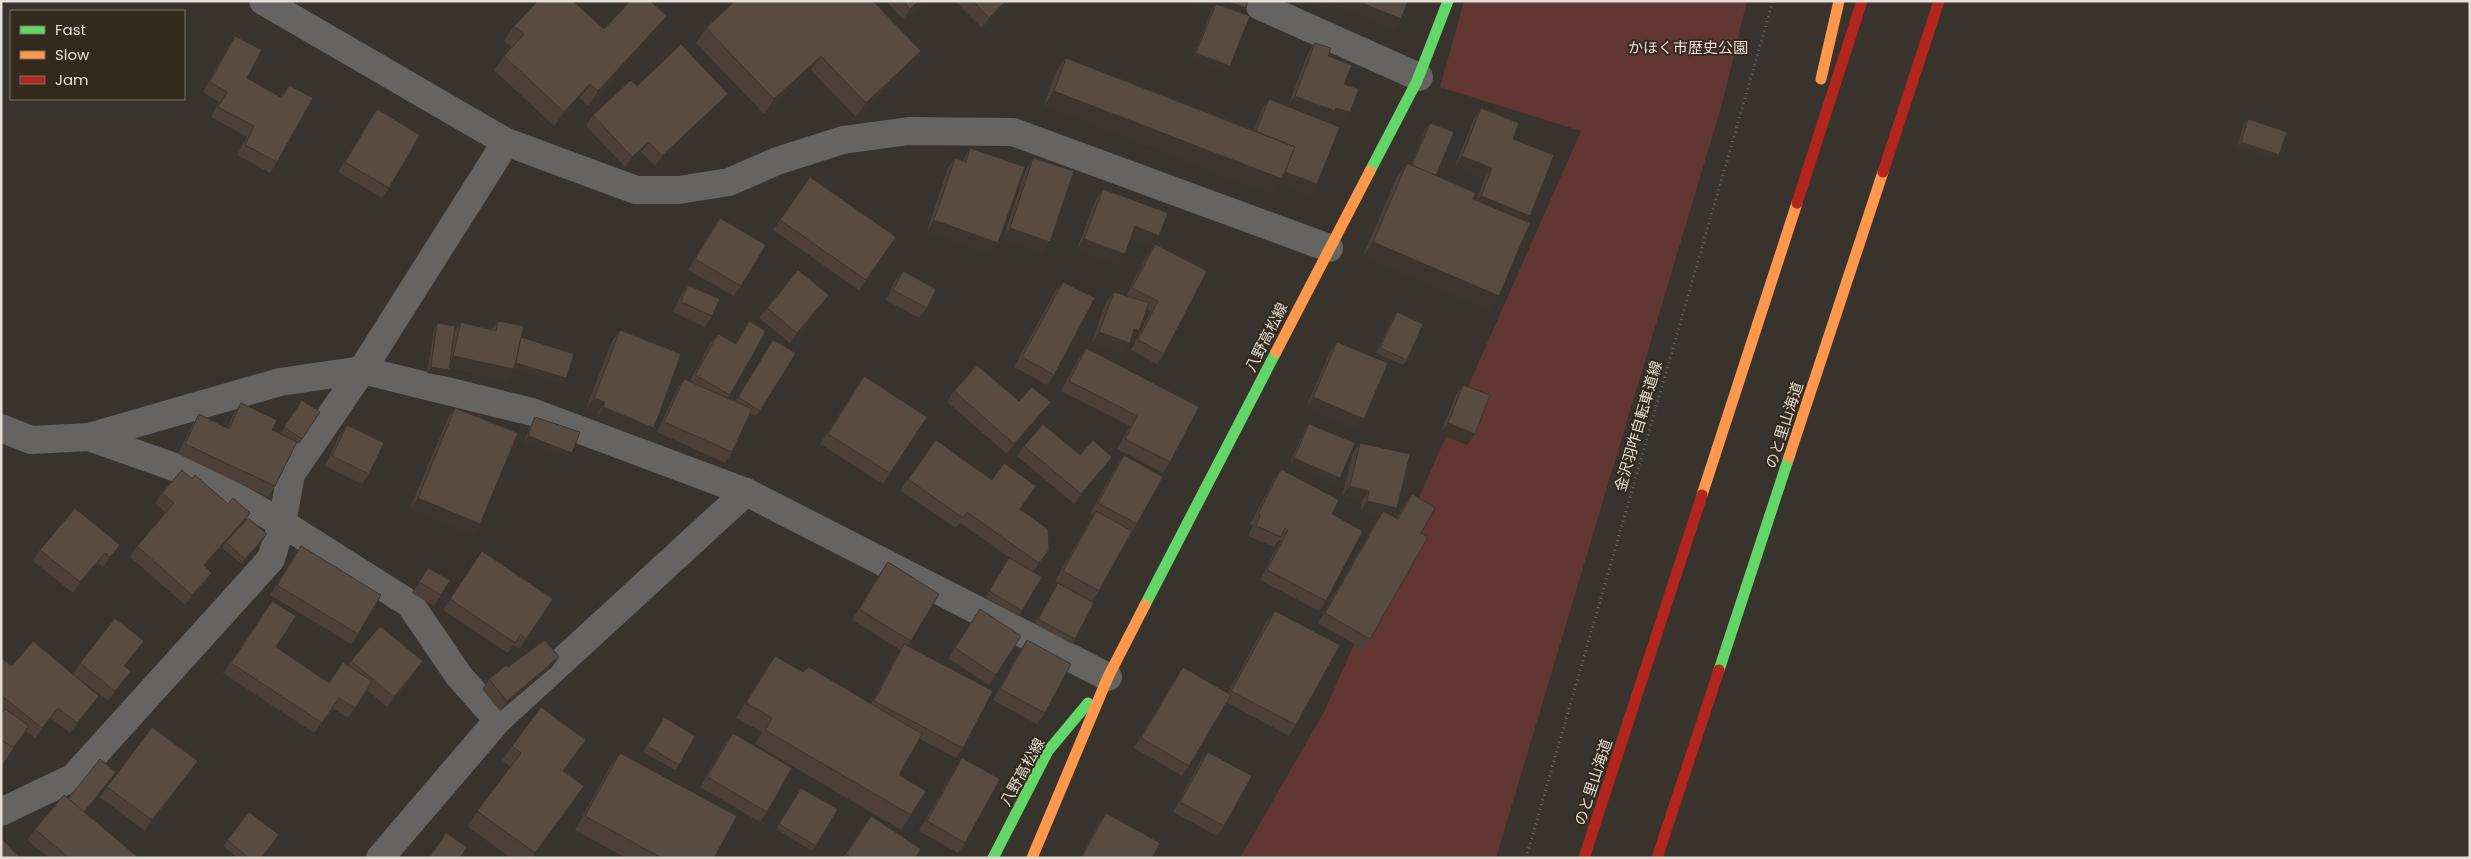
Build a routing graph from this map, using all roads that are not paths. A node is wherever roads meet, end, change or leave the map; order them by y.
1 (263, 1) edge
2 (1263, 1) edge
3 (1448, 1) edge
4 (1840, 1) edge
5 (1862, 1) edge
6 (1938, 1) edge
7 (1419, 77) junction
8 (1819, 88) dead end
9 (1815, 107) dead end
10 (506, 142) junction
11 (1790, 222) junction
12 (1329, 248) junction
13 (362, 370) junction
14 (1, 428) edge
15 (89, 437) junction
16 (746, 492) junction
17 (282, 523) junction
18 (1106, 680) junction
19 (498, 720) junction
20 (1, 812) edge
21 (380, 858) edge
22 (993, 858) edge
23 (1032, 858) edge
24 (1584, 858) edge
25 (1657, 858) edge

1 - 10 street
2 - 7 street
3 - 7 main road, 八野高松線
4 - 8 main road
5 - 11 main road, のと里山海道
6 - 25 main road, のと里山海道
7 - 12 main road, 八野高松線
9 - 11 main road
10 - 12 street
10 - 13 street
11 - 24 main road, のと里山海道
12 - 18 main road, 八野高松線
13 - 15 street
13 - 16 street
13 - 17 street
14 - 15 street
15 - 17 street
16 - 18 street
16 - 19 street
17 - 19 street
17 - 20 street
18 - 22 main road, 八野高松線
18 - 23 main road, 八野高松線
19 - 21 street

